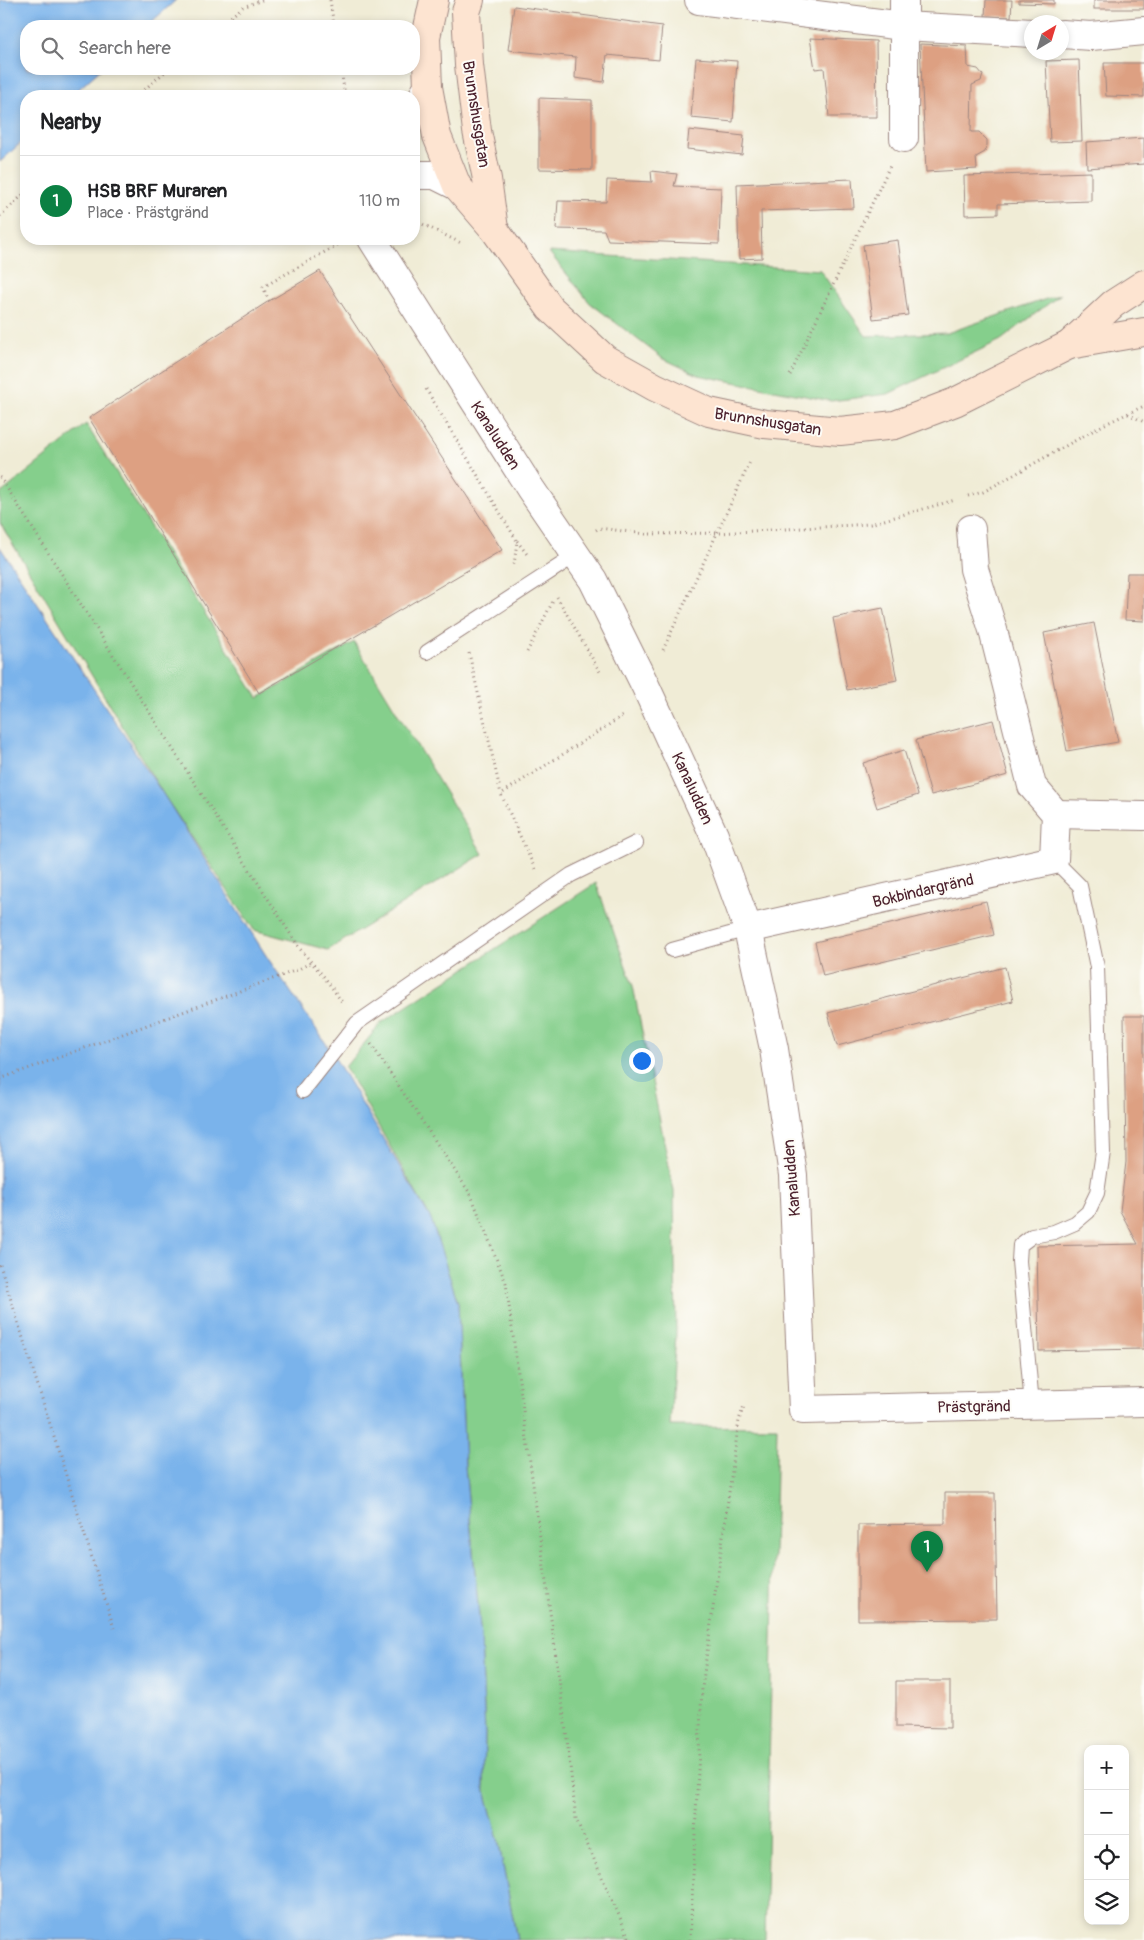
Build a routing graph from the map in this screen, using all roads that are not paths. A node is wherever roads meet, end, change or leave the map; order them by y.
1 (434, 0) edge
2 (470, 0) edge
3 (699, 0) edge
4 (904, 13) edge
5 (1024, 31) edge
6 (1144, 31) edge
7 (1069, 34) edge
8 (428, 87) junction
9 (420, 101) edge
10 (904, 138) road end
11 (420, 174) edge
12 (457, 186) junction
13 (494, 229) junction
14 (376, 245) edge
15 (1144, 284) edge
16 (1144, 332) edge
17 (1069, 344) junction
18 (971, 529) dead end
19 (572, 549) junction
20 (427, 652) dead end
21 (1056, 814) junction
22 (1144, 816) edge
23 (636, 843) dead end
24 (1054, 860) junction
25 (748, 929) junction
26 (672, 950) dead end
27 (303, 1091) dead end
28 (1144, 1402) edge
29 (1032, 1405) junction
30 (803, 1410) joint

1 - 8 main road, Brunnshusgatan
2 - 13 main road, Brunnshusgatan
3 - 4 street
4 - 5 street
4 - 10 street
6 - 7 street
8 - 9 street
8 - 12 main road, Brunnshusgatan
11 - 12 street
12 - 13 main road, Brunnshusgatan
13 - 17 main road, Brunnshusgatan
14 - 19 street, Kanaludden
15 - 17 main road, Brunnshusgatan
16 - 17 main road, Brunnshusgatan
18 - 21 street
19 - 20 lane
19 - 25 street, Kanaludden
21 - 22 street
21 - 24 street
23 - 27 lane
24 - 25 street, Bokbindargränd
24 - 29 lane
25 - 26 lane
25 - 30 street, Kanaludden
28 - 29 street, Prästgränd
29 - 30 street, Prästgränd

